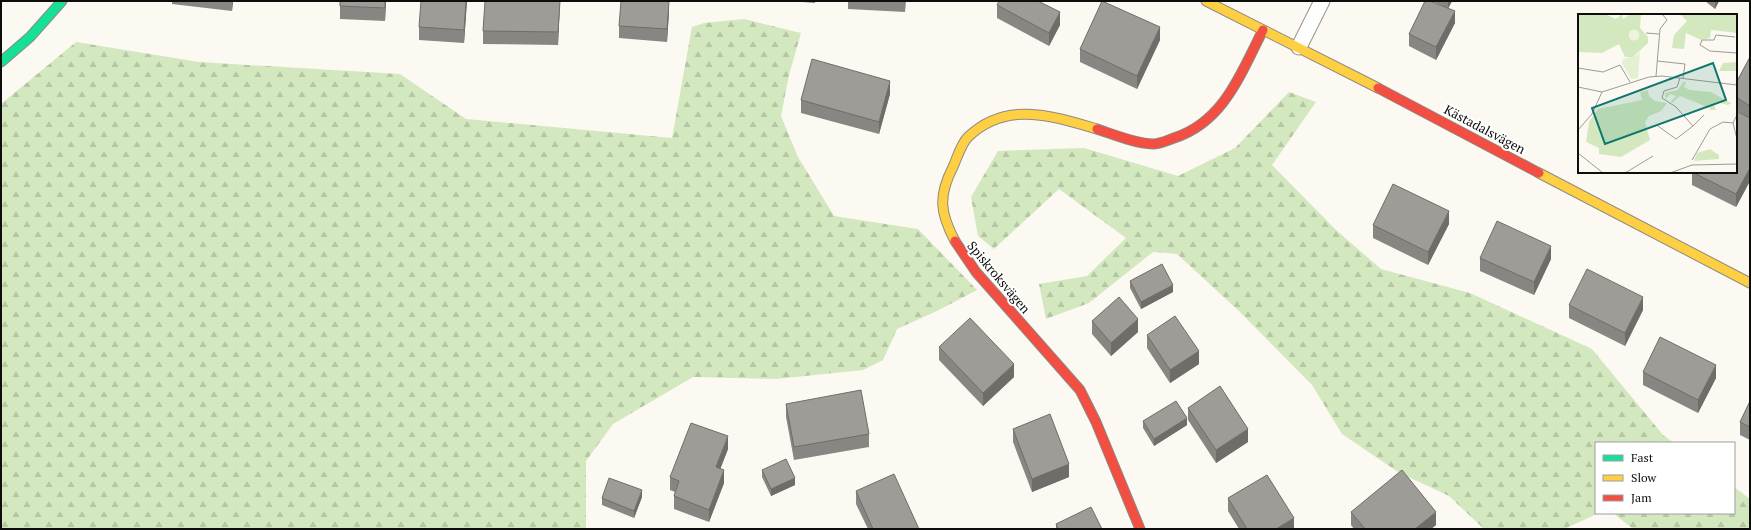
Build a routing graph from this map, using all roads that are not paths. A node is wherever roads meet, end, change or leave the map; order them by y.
1 (62, 1) edge
2 (1206, 1) edge
3 (1322, 1) edge
4 (1264, 30) junction
5 (1298, 47) junction
6 (1, 62) edge
7 (1750, 282) edge
8 (1140, 529) edge

1 - 6 street
2 - 4 street, Kästadalsvägen
3 - 5 lane
4 - 5 street, Kästadalsvägen
4 - 8 street, Spiskroksvägen
5 - 7 street, Kästadalsvägen

